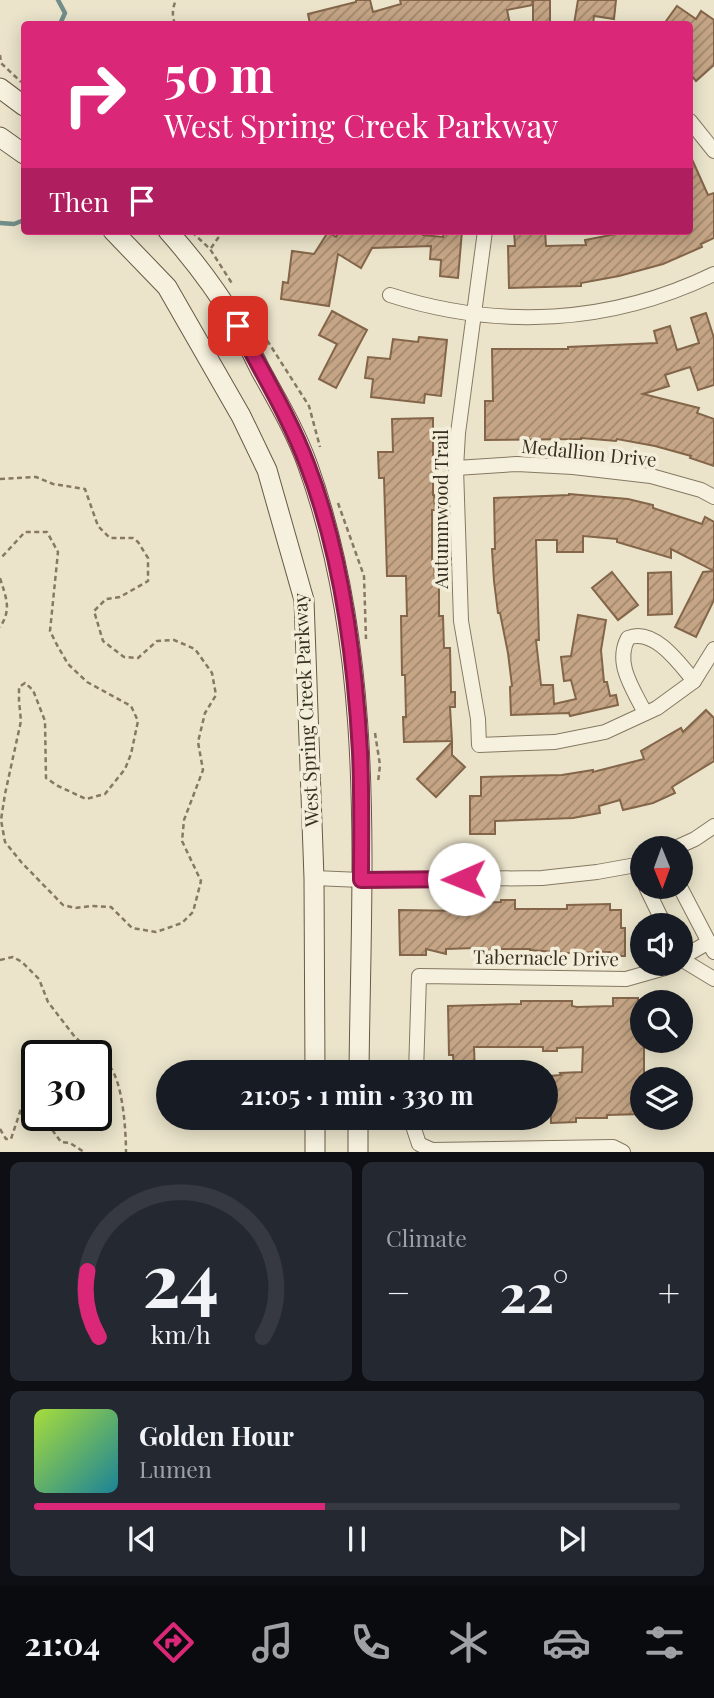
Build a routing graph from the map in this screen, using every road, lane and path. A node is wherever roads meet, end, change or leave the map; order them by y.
1 (176, 0) edge
2 (174, 21) edge
3 (0, 55) edge
4 (21, 82) edge
5 (0, 88) edge
6 (21, 104) edge
7 (693, 125) edge
8 (0, 137) edge
9 (714, 150) edge
10 (21, 152) edge
11 (117, 235) edge
12 (172, 235) edge
13 (195, 235) edge
14 (220, 235) edge
15 (484, 235) edge
16 (714, 274) edge
17 (390, 295) dead end
18 (474, 314) junction
19 (456, 468) junction
20 (0, 480) edge
21 (714, 497) edge
22 (0, 559) edge
23 (0, 578) edge
24 (0, 627) edge
25 (714, 649) edge
26 (694, 681) junction
27 (645, 713) junction
28 (714, 826) edge
29 (693, 840) edge
30 (630, 869) edge
31 (314, 878) junction
32 (361, 880) junction
33 (687, 900) edge
34 (712, 947) edge
35 (693, 954) edge
36 (0, 960) edge
37 (693, 966) edge
38 (636, 976) edge
39 (714, 979) edge
40 (78, 1040) edge
41 (315, 1060) edge
42 (359, 1060) edge
43 (416, 1060) edge
44 (112, 1071) edge
45 (21, 1109) edge
46 (0, 1129) edge
47 (315, 1130) edge
48 (358, 1130) edge
49 (414, 1130) edge
50 (53, 1131) edge
51 (480, 1151) edge
52 (84, 1152) edge
53 (126, 1152) edge
54 (315, 1152) edge
55 (358, 1152) edge
56 (623, 1152) edge

1 - 2 path
3 - 4 path
5 - 6 main road
7 - 9 street
8 - 10 main road
11 - 31 main road, West Spring Creek Parkway
12 - 32 main road
13 - 14 path
15 - 18 street, Autumnwood Trail
16 - 18 street
17 - 18 street
18 - 19 street, Autumnwood Trail
19 - 21 street, Medallion Drive
19 - 27 street, Autumnwood Trail
20 - 22 path
23 - 24 path
25 - 26 street
26 - 27 street
26 - 27 street
28 - 29 street
30 - 32 street
31 - 32 street
31 - 41 main road, West Spring Creek Parkway
32 - 42 main road
33 - 34 street
34 - 35 street
36 - 40 path
37 - 39 street
38 - 43 street, Tabernacle Drive
44 - 53 path
45 - 46 path
47 - 54 main road
48 - 55 main road
49 - 51 street
50 - 52 path
51 - 56 street

